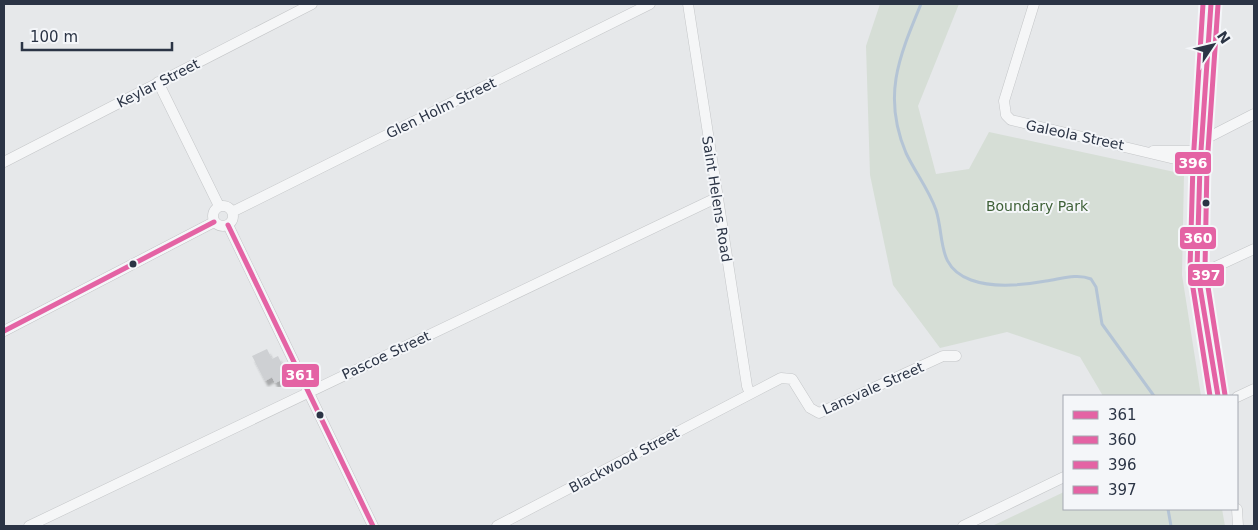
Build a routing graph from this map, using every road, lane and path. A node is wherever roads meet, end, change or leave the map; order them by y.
1 (312, 4) edge
2 (650, 4) edge
3 (688, 4) edge
4 (1034, 4) edge
5 (1210, 4) edge
6 (158, 82) junction
7 (1254, 114) edge
8 (1202, 135) junction
9 (1148, 151) junction
10 (1201, 151) junction
11 (4, 162) edge
12 (1200, 166) junction
13 (716, 198) junction
14 (219, 206) junction
15 (232, 212) junction
16 (214, 222) junction
17 (228, 225) junction
18 (1254, 249) edge
19 (1197, 269) junction
20 (4, 331) edge
21 (956, 356) dead end
22 (1254, 389) edge
23 (308, 392) junction
24 (750, 394) junction
25 (1218, 395) edge
26 (1238, 397) edge
27 (1063, 477) edge
28 (1236, 510) edge
29 (29, 526) edge
30 (373, 526) edge
31 (497, 526) edge
32 (964, 526) edge
33 (1238, 526) edge

1 - 6 street, Keylar Street
2 - 15 street, Glen Holm Street
3 - 13 street, Saint Helens Road
4 - 9 street, Galeola Street
5 - 8 street
6 - 11 street, Keylar Street
6 - 14 street
7 - 8 street
8 - 10 street
9 - 10 street, Galeola Street
9 - 12 street, Galeola Street
10 - 12 street
12 - 19 street
13 - 23 street, Pascoe Street
13 - 24 street, Saint Helens Road
14 - 15 street
14 - 16 street
15 - 17 street
16 - 17 street
16 - 20 street
17 - 23 street
18 - 19 street
19 - 25 street
21 - 24 street, Lansvale Street
22 - 26 street
23 - 29 street, Pascoe Street
23 - 30 street
24 - 31 street, Blackwood Street
27 - 32 street
28 - 33 street

